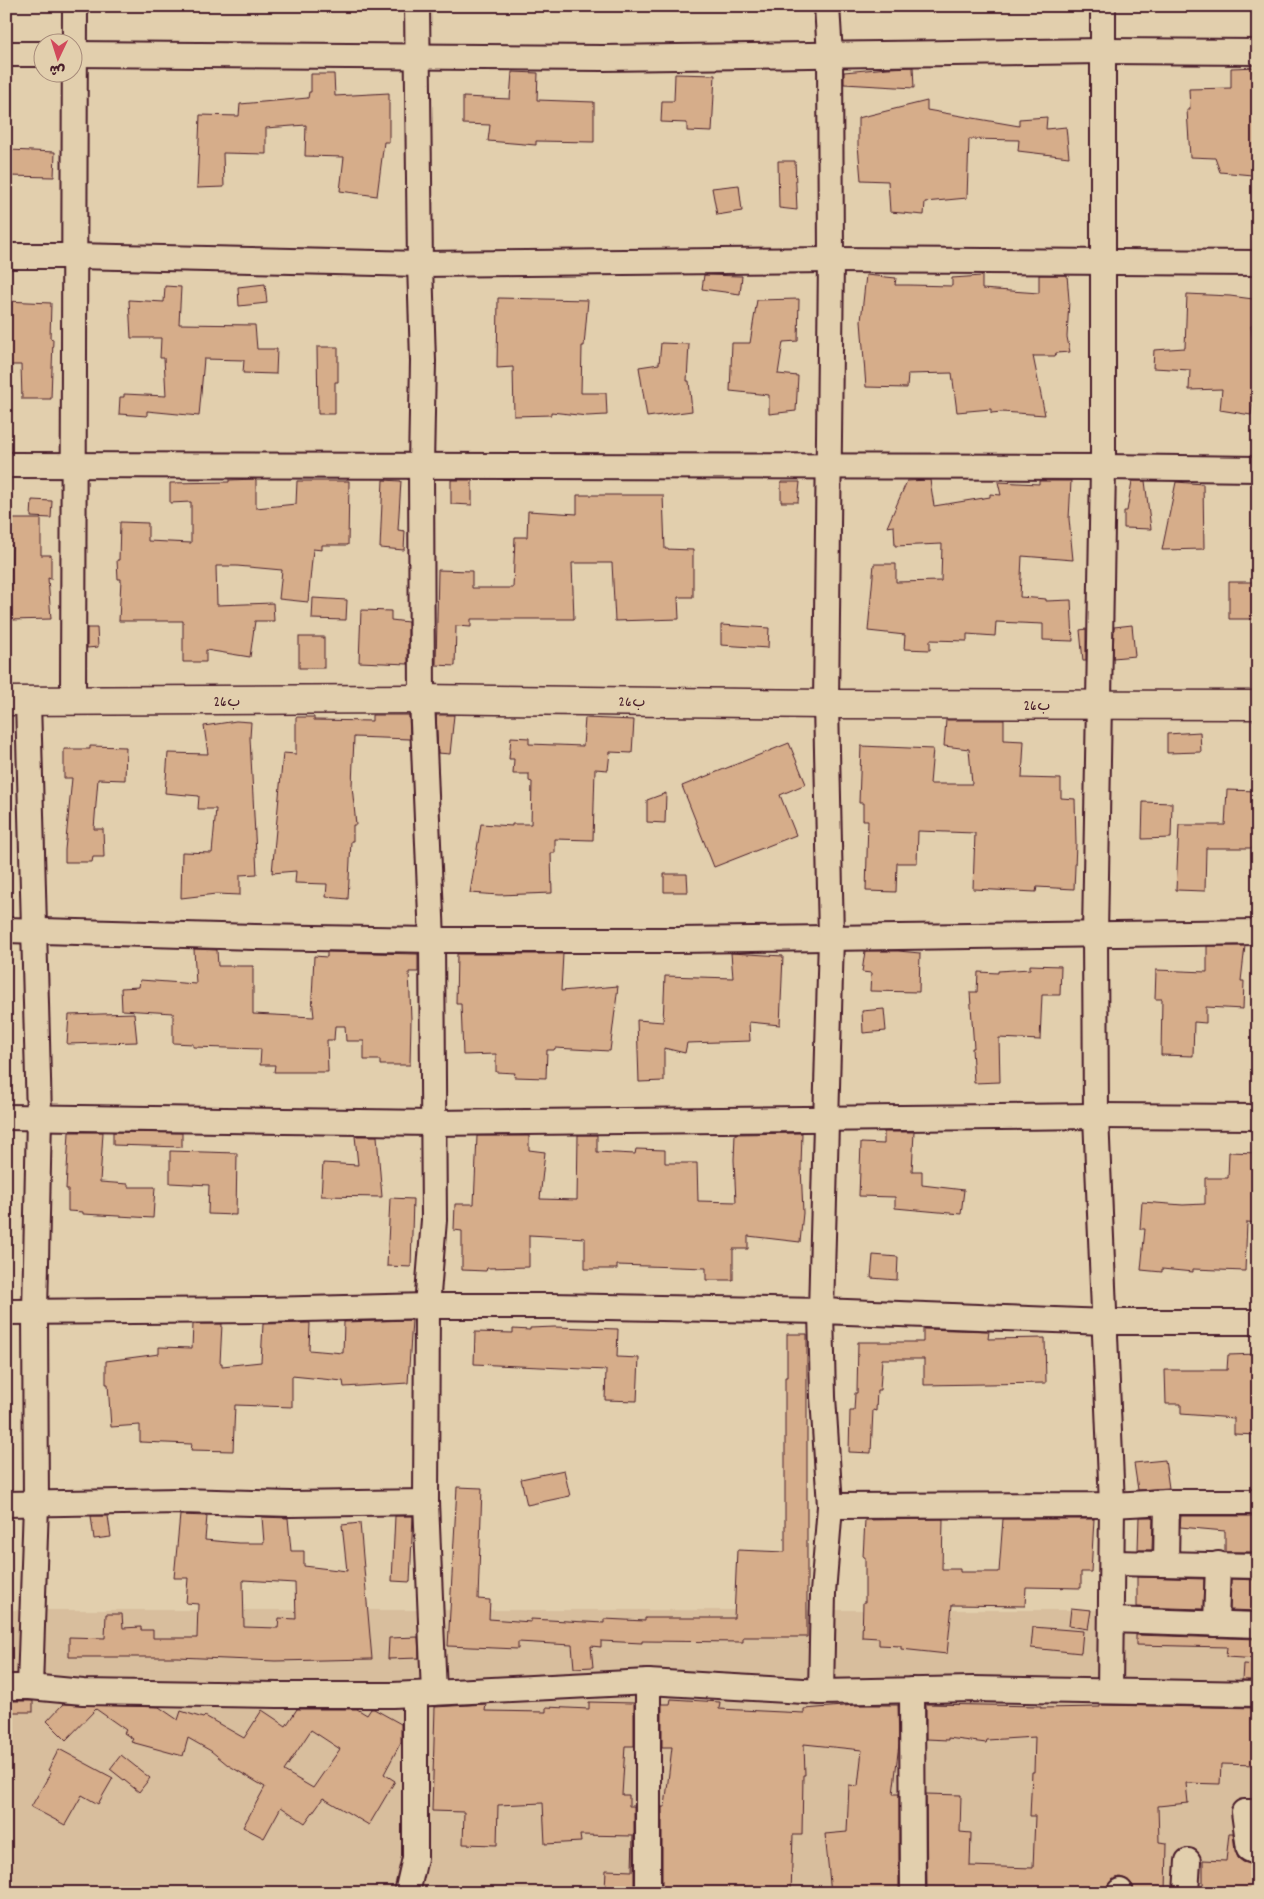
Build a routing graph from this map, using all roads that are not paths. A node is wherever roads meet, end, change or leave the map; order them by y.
1 (75, 6) edge
2 (418, 6) edge
3 (827, 6) edge
4 (1103, 6) edge
5 (74, 32) edge
6 (1103, 51) junction
7 (1258, 52) edge
8 (6, 54) edge
9 (32, 54) edge
10 (82, 54) edge
11 (830, 55) junction
12 (417, 58) junction
13 (74, 82) edge
14 (6, 256) edge
15 (74, 256) junction
16 (831, 260) junction
17 (1102, 262) junction
18 (1258, 263) edge
19 (420, 264) junction
20 (6, 465) edge
21 (73, 465) junction
22 (421, 465) junction
23 (830, 467) junction
24 (1103, 467) junction
25 (1258, 469) edge
26 (422, 699) junction
27 (17, 701) edge
28 (73, 702) junction
29 (826, 704) junction
30 (1258, 704) edge
31 (1098, 705) junction
32 (6, 930) edge
33 (34, 930) junction
34 (1258, 932) edge
35 (1094, 935) junction
36 (831, 937) junction
37 (432, 940) junction
38 (39, 1116) junction
39 (1096, 1116) junction
40 (6, 1117) edge
41 (1258, 1117) edge
42 (827, 1120) junction
43 (433, 1123) junction
44 (427, 1306) junction
45 (821, 1311) junction
46 (6, 1312) edge
47 (35, 1312) junction
48 (1106, 1322) junction
49 (1258, 1322) edge
50 (426, 1502) junction
51 (1167, 1502) junction
52 (1258, 1502) edge
53 (6, 1504) edge
54 (36, 1504) junction
55 (1112, 1505) junction
56 (830, 1506) junction
57 (1113, 1563) junction
58 (1166, 1563) junction
59 (1218, 1564) junction
60 (1258, 1566) edge
61 (1111, 1620) junction
62 (1216, 1624) junction
63 (1258, 1625) edge
64 (648, 1682) junction
65 (6, 1687) edge
66 (30, 1687) junction
67 (912, 1690) junction
68 (1110, 1691) junction
69 (821, 1692) junction
70 (425, 1694) junction
71 (1258, 1694) edge
72 (1258, 1812) edge
73 (1258, 1853) edge
74 (1188, 1861) dead end
75 (407, 1893) edge
76 (648, 1893) edge
77 (913, 1893) edge
78 (1186, 1893) edge

1 - 5 street
2 - 12 street
3 - 11 street
4 - 6 street
6 - 7 street
6 - 11 street
6 - 17 street
8 - 9 street
10 - 12 street
11 - 12 street
11 - 16 street
12 - 19 street
13 - 15 street
14 - 15 street
15 - 19 street
15 - 21 street
16 - 17 street
16 - 19 street
16 - 23 street
17 - 18 street
17 - 24 street
19 - 22 street
20 - 21 street
21 - 22 street
21 - 28 street
22 - 23 street
22 - 26 street
23 - 24 street
23 - 29 street
24 - 25 street
24 - 31 street
26 - 28 highway, 26ب
26 - 29 highway, 26ب
26 - 37 street
27 - 28 highway, 26ب
27 - 33 street
29 - 31 highway, 26ب
29 - 36 street
30 - 31 highway, 26ب
31 - 35 street
32 - 33 street
33 - 37 street
33 - 38 street
34 - 35 street
35 - 36 street
35 - 39 street
36 - 37 street
36 - 42 street
37 - 43 street
38 - 40 street
38 - 43 street
38 - 47 street
39 - 41 street
39 - 42 street
39 - 48 street
42 - 43 street
42 - 45 street
43 - 44 street
44 - 45 street
44 - 47 street
44 - 50 street
45 - 48 street
45 - 56 street
46 - 47 street
47 - 54 street
48 - 49 street
48 - 55 street
50 - 54 street
50 - 70 street
51 - 52 street
51 - 55 street
51 - 58 street
53 - 54 street
54 - 66 street
55 - 56 street
55 - 57 street
56 - 69 street
57 - 58 street
57 - 61 street
58 - 59 street
59 - 60 street
59 - 62 street
61 - 62 street
61 - 68 street
62 - 63 street
64 - 69 street
64 - 70 street
64 - 76 street
65 - 66 street
66 - 70 street
67 - 68 street
67 - 69 street
67 - 77 street
68 - 71 street
70 - 75 street
72 - 73 street
74 - 78 street

